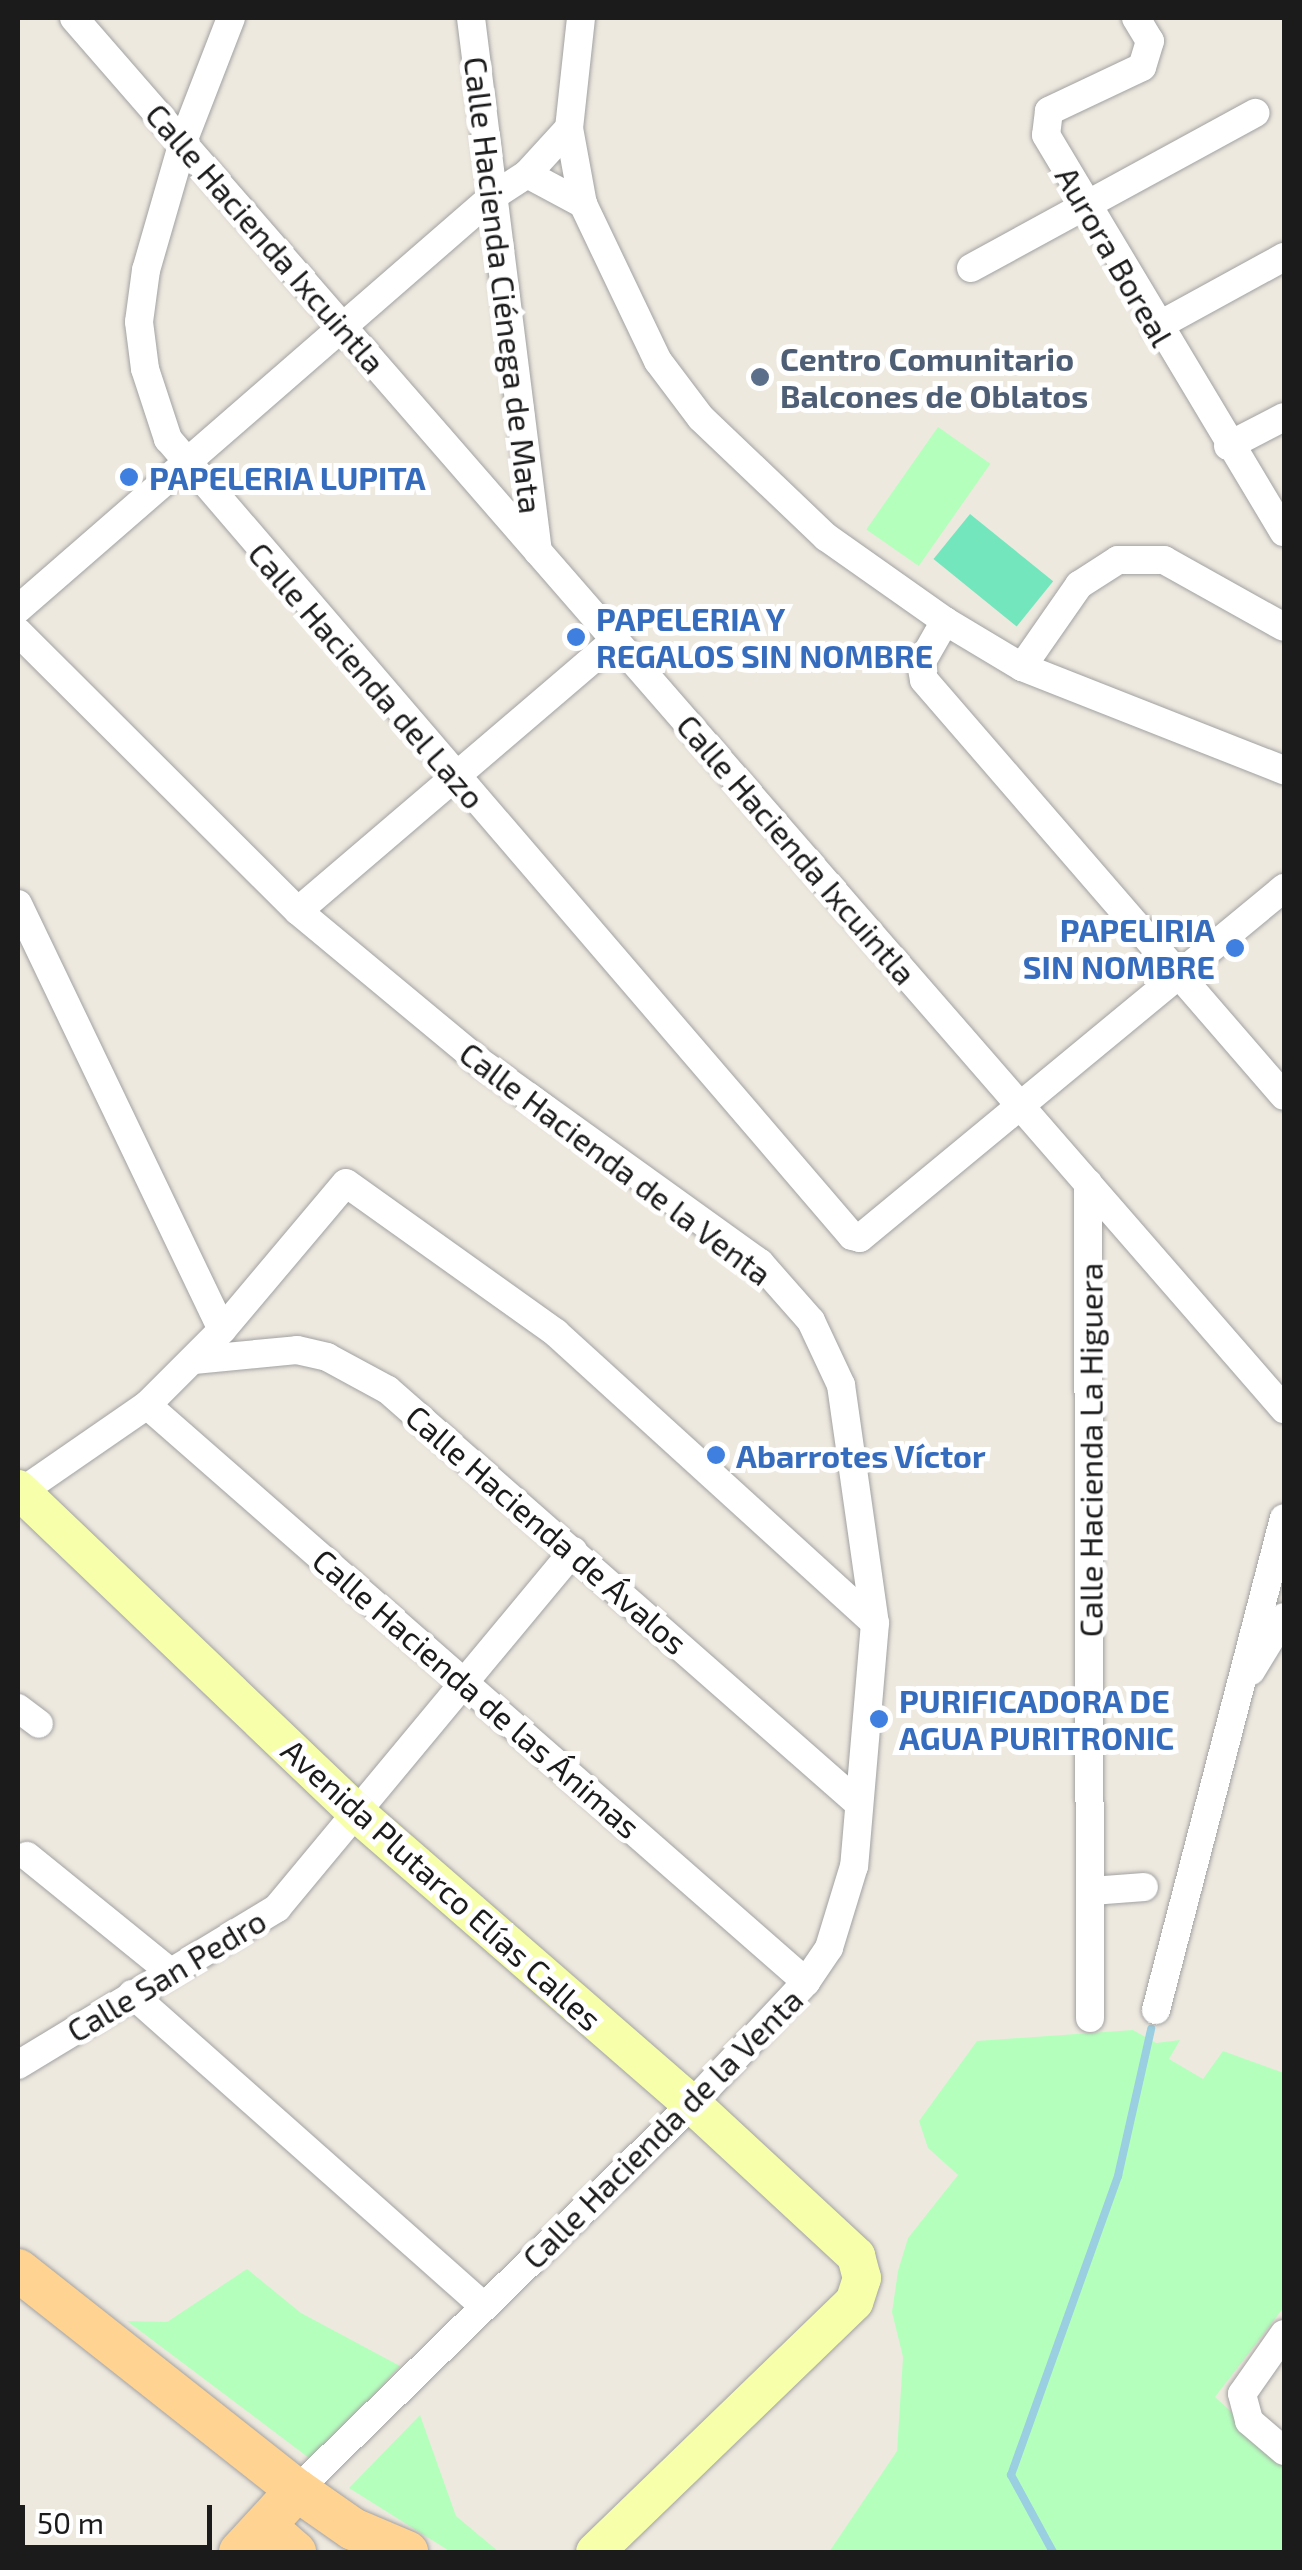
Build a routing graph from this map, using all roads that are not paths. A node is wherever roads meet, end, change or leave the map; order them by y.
1 (74, 18) edge
2 (231, 18) edge
3 (471, 18) edge
4 (582, 18) edge
5 (1136, 18) edge
6 (1254, 113) dead end
7 (569, 128) junction
8 (182, 142) junction
9 (527, 174) junction
10 (492, 196) junction
11 (583, 204) junction
12 (1084, 207) junction
13 (1284, 257) edge
14 (971, 268) dead end
15 (342, 326) junction
16 (1156, 327) junction
17 (1284, 417) edge
18 (1228, 446) junction
19 (184, 461) junction
20 (1284, 532) edge
21 (538, 552) junction
22 (18, 610) edge
23 (945, 621) junction
24 (1284, 627) edge
25 (18, 632) edge
26 (615, 640) junction
27 (1022, 667) junction
28 (1284, 770) edge
29 (451, 774) junction
30 (1284, 888) edge
31 (18, 904) edge
32 (298, 911) junction
33 (1182, 973) junction
34 (1284, 1096) edge
35 (1021, 1106) junction
36 (1088, 1183) junction
37 (222, 1330) junction
38 (194, 1360) junction
39 (147, 1405) junction
40 (1284, 1409) edge
41 (18, 1491) edge
42 (1284, 1518) edge
43 (574, 1551) junction
44 (1284, 1618) edge
45 (875, 1623) junction
46 (466, 1684) junction
47 (1234, 1697) junction
48 (858, 1803) junction
49 (359, 1815) junction
50 (28, 1856) dead end
51 (1144, 1887) dead end
52 (1092, 1891) junction
53 (170, 1972) junction
54 (806, 1982) junction
55 (132, 1994) junction
56 (1156, 2010) dead end
57 (1090, 2018) dead end
58 (18, 2064) edge
59 (692, 2104) junction
60 (18, 2270) edge
61 (484, 2306) junction
62 (1284, 2334) edge
63 (1284, 2451) edge
64 (297, 2490) junction
65 (267, 2544) edge
66 (406, 2552) edge
67 (595, 2552) edge

1 - 8 street, Calle Hacienda Ixcuintla
2 - 8 street, Calle Hacienda del Lazo
3 - 10 street, Calle Hacienda Ciénega de Mata
4 - 7 street
5 - 12 street, Aurora Boreal
6 - 12 street
7 - 9 street
7 - 11 street
8 - 15 street, Calle Hacienda Ixcuintla
8 - 19 street, Calle Hacienda del Lazo
9 - 10 street
9 - 11 street
10 - 15 street
10 - 21 street, Calle Hacienda Ciénega de Mata
11 - 23 street
12 - 14 street
12 - 16 street, Aurora Boreal
13 - 16 street
15 - 19 street
15 - 21 street, Calle Hacienda Ixcuintla
16 - 18 street, Aurora Boreal
17 - 18 street
18 - 20 street, Aurora Boreal
19 - 22 street
19 - 29 street, Calle Hacienda del Lazo
21 - 26 street, Calle Hacienda Ixcuintla
23 - 27 street
23 - 33 street
24 - 27 street
25 - 32 street, Calle Hacienda de la Venta
26 - 29 street
26 - 35 street, Calle Hacienda Ixcuintla
27 - 28 street
29 - 32 street
29 - 35 street, Calle Hacienda del Lazo
30 - 33 street
31 - 37 street
32 - 45 street, Calle Hacienda de la Venta
33 - 34 street
33 - 35 street
35 - 36 street, Calle Hacienda Ixcuintla
36 - 40 street, Calle Hacienda Ixcuintla
36 - 52 street, Calle Hacienda La Higuera
37 - 38 street
37 - 45 street
38 - 39 street
38 - 43 street, Calle Hacienda de Ávalos
39 - 41 street
39 - 46 street, Calle Hacienda de las Ánimas
41 - 49 street, Avenida Plutarco Elías Calles
42 - 47 street
43 - 46 street, Calle San Pedro
43 - 48 street, Calle Hacienda de Ávalos
44 - 47 street
45 - 48 street, Calle Hacienda de la Venta
46 - 49 street, Calle San Pedro
46 - 54 street, Calle Hacienda de las Ánimas
47 - 56 street
48 - 54 street, Calle Hacienda de la Venta
49 - 53 street, Calle San Pedro
49 - 59 street, Avenida Plutarco Elías Calles
50 - 53 street
51 - 52 street
52 - 57 street, Calle Hacienda La Higuera
53 - 55 street, Calle San Pedro
54 - 59 street, Calle Hacienda de la Venta
55 - 58 street, Calle San Pedro
55 - 61 street
59 - 61 street, Calle Hacienda de la Venta
59 - 67 street, Avenida Plutarco Elías Calles
60 - 64 main road
61 - 64 street, Calle Hacienda de la Venta
62 - 63 street
64 - 65 main road, Calle Hacienda de la Venta
64 - 66 main road

